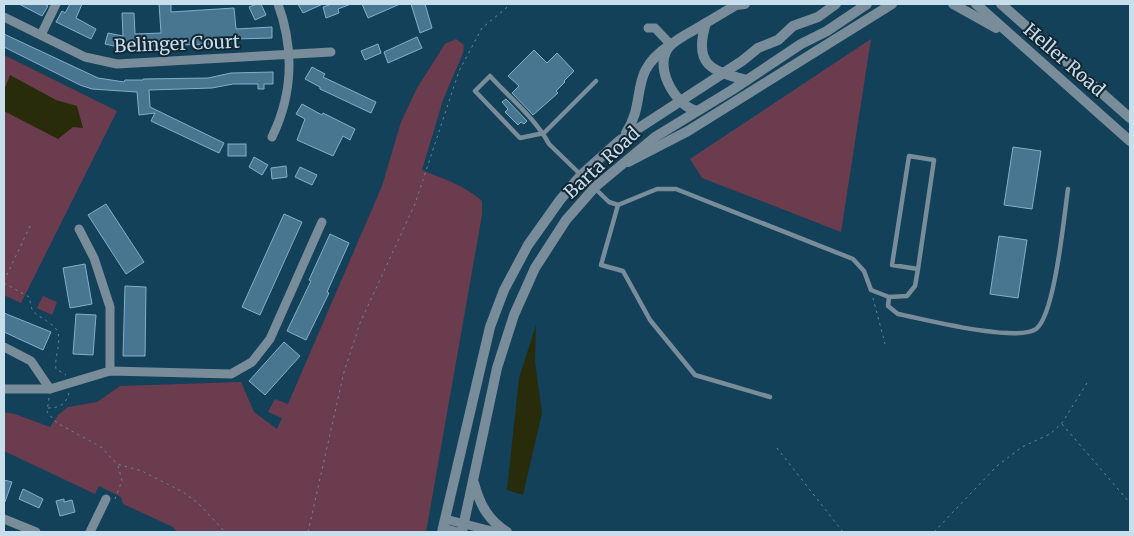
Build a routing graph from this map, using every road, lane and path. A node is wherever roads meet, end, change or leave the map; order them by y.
1 (56, 4) edge
2 (278, 4) edge
3 (511, 4) edge
4 (745, 4) edge
5 (836, 4) edge
6 (868, 4) edge
7 (892, 4) edge
8 (953, 4) edge
9 (976, 4) edge
10 (1001, 4) edge
11 (4, 17) edge
12 (706, 23) junction
13 (648, 28) dead end
14 (852, 28) junction
15 (41, 35) junction
16 (670, 44) junction
17 (1028, 50) junction
18 (331, 52) dead end
19 (288, 55) junction
20 (721, 74) junction
21 (747, 80) junction
22 (596, 81) dead end
23 (680, 100) junction
24 (697, 111) junction
25 (1130, 118) edge
26 (544, 133) junction
27 (272, 137) dead end
28 (624, 137) junction
29 (1130, 141) edge
30 (618, 166) junction
31 (582, 175) junction
32 (595, 187) junction
33 (1068, 190) dead end
34 (618, 205) junction
35 (32, 222) dead end
36 (322, 222) dead end
37 (79, 229) dead end
38 (918, 269) junction
39 (4, 282) edge
40 (871, 290) junction
41 (889, 297) junction
42 (885, 344) dead end
43 (4, 347) edge
44 (110, 371) junction
45 (70, 383) junction
46 (1087, 383) dead end
47 (50, 388) junction
48 (4, 389) edge
49 (770, 397) dead end
50 (48, 408) junction
51 (1062, 423) junction
52 (777, 448) dead end
53 (474, 479) junction
54 (106, 499) dead end
55 (1130, 503) edge
56 (4, 519) edge
57 (444, 527) edge
58 (461, 529) edge
59 (36, 532) edge
60 (90, 532) edge
61 (225, 532) edge
62 (308, 532) edge
63 (496, 532) edge
64 (508, 532) edge
65 (843, 532) edge
66 (934, 532) edge

1 - 15 street
2 - 19 street
3 - 62 path
4 - 12 street
5 - 20 street, Barta Road
6 - 14 street
6 - 21 street, Barta Road
7 - 14 street
8 - 17 street
9 - 17 street, Heller Road
10 - 25 street, Heller Road
11 - 15 street, Belinger Court
12 - 16 street
12 - 20 street
13 - 16 street
14 - 30 street
15 - 19 street, Belinger Court
16 - 23 street
16 - 28 street
17 - 29 street, Heller Road
18 - 19 street, Belinger Court
19 - 27 street
20 - 21 street
20 - 23 street, Barta Road
21 - 24 street, Barta Road
22 - 26 lane
23 - 24 street
23 - 28 street, Barta Road
24 - 30 street, Barta Road
26 - 26 lane
26 - 31 lane
28 - 31 street, Barta Road
30 - 32 street, Barta Road
31 - 32 lane
31 - 57 street, Barta Road
32 - 34 lane
32 - 53 street, Barta Road
33 - 41 lane
34 - 40 lane
34 - 49 lane
35 - 39 path
36 - 44 street
37 - 44 street
38 - 38 lane
38 - 41 lane
39 - 45 path
40 - 41 lane
40 - 42 path
43 - 47 street
44 - 45 street
45 - 47 street
45 - 50 path
46 - 51 path
47 - 48 street
47 - 50 path
50 - 61 path
51 - 55 path
51 - 66 path
52 - 65 path
53 - 58 street, Barta Road
53 - 64 street
54 - 60 street
56 - 59 street
57 - 58 street
58 - 63 street

